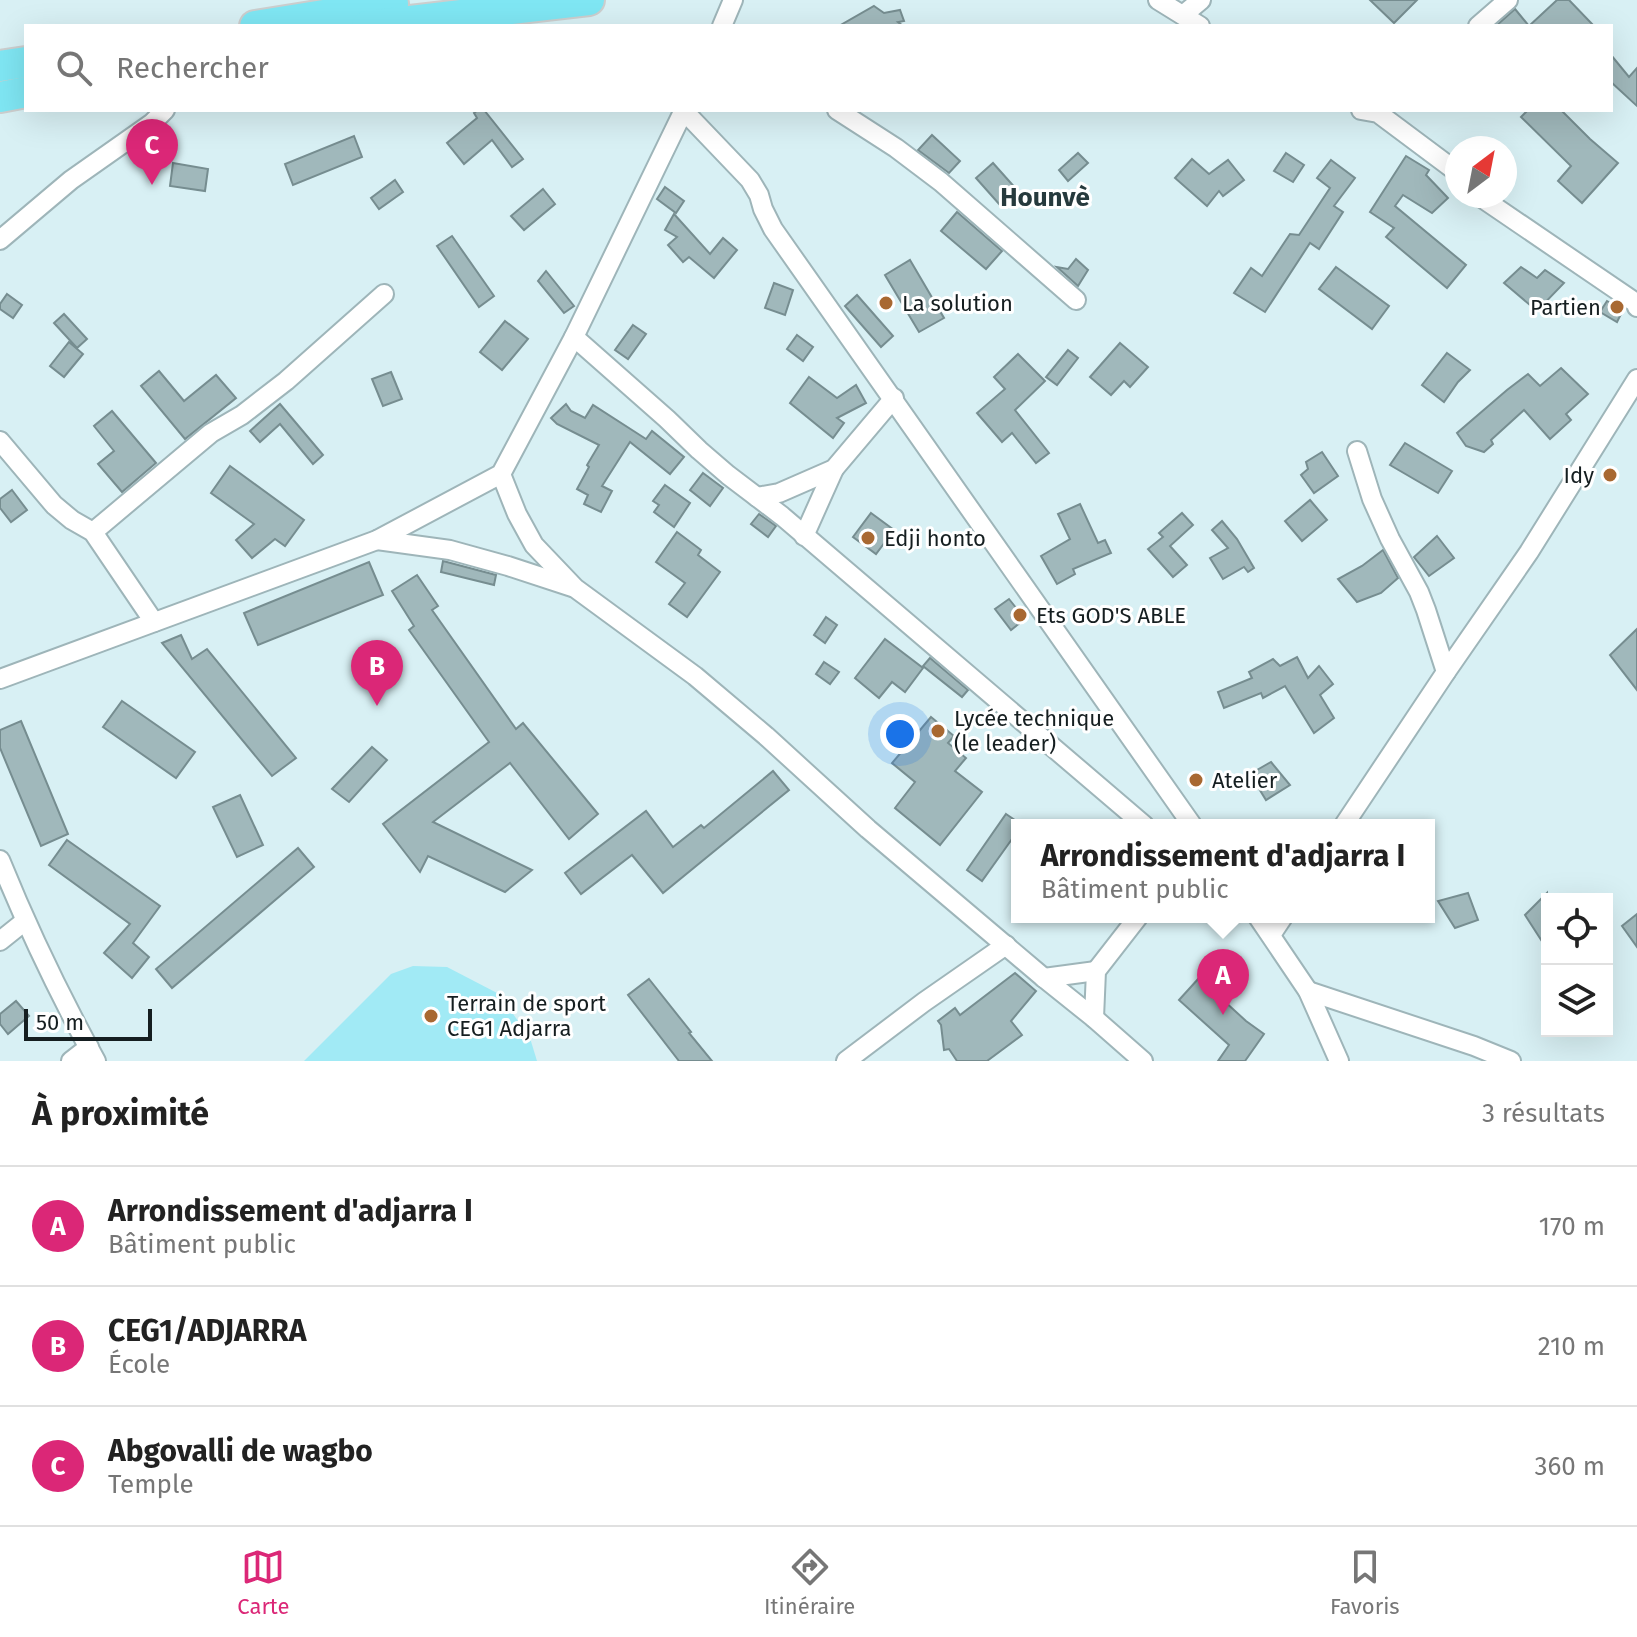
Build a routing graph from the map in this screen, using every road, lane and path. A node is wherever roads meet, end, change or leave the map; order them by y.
1 (419, 0) edge
2 (589, 0) edge
3 (733, 0) edge
4 (1158, 0) edge
5 (1201, 0) edge
6 (1508, 0) edge
7 (1183, 15) junction
8 (268, 24) edge
9 (384, 24) edge
10 (723, 24) edge
11 (1197, 24) edge
12 (1480, 24) edge
13 (24, 62) edge
14 (0, 66) edge
15 (24, 92) edge
16 (0, 97) edge
17 (163, 112) edge
18 (683, 112) edge
19 (686, 112) edge
20 (840, 112) edge
21 (1374, 112) edge
22 (1445, 163) edge
23 (1497, 208) edge
24 (0, 240) edge
25 (384, 294) dead end
26 (1076, 300) dead end
27 (1637, 304) edge
28 (574, 337) junction
29 (1637, 379) edge
30 (894, 398) junction
31 (0, 441) edge
32 (1357, 451) dead end
33 (834, 469) junction
34 (501, 474) junction
35 (757, 497) junction
36 (93, 532) junction
37 (804, 536) junction
38 (377, 540) junction
39 (575, 588) junction
40 (154, 622) junction
41 (1446, 672) junction
42 (0, 679) edge
43 (1137, 819) edge
44 (1188, 819) edge
45 (1348, 819) edge
46 (0, 860) edge
47 (25, 921) junction
48 (1133, 923) edge
49 (1262, 923) edge
50 (1279, 923) edge
51 (1271, 935) junction
52 (0, 941) edge
53 (1006, 945) junction
54 (1096, 971) junction
55 (1044, 978) junction
56 (1308, 991) junction
57 (1094, 1018) junction
58 (92, 1054) edge
59 (1131, 1058) edge
60 (71, 1061) edge
61 (846, 1061) edge
62 (1339, 1061) edge
63 (1511, 1061) edge

1 - 8 main road
2 - 9 main road
3 - 10 street
4 - 7 street
5 - 7 street
6 - 12 street
7 - 11 street
13 - 14 main road
15 - 16 main road
17 - 24 street
18 - 28 street
19 - 30 street
20 - 26 street
21 - 22 street
23 - 27 street
25 - 36 street
28 - 34 street
28 - 35 street
29 - 41 street
30 - 33 street
30 - 44 street
31 - 36 street
32 - 41 street
33 - 35 street
33 - 37 street
34 - 38 street
34 - 39 street
35 - 37 street
36 - 40 street
37 - 43 street
38 - 39 street
38 - 40 street
39 - 53 street
40 - 42 street
41 - 45 street
46 - 47 street
47 - 52 street
47 - 58 street
48 - 54 street
49 - 51 street
50 - 51 street
51 - 56 street
53 - 55 street
53 - 61 street
54 - 55 street
54 - 57 street
55 - 57 street
56 - 62 street
56 - 63 street
57 - 59 street
58 - 60 street

